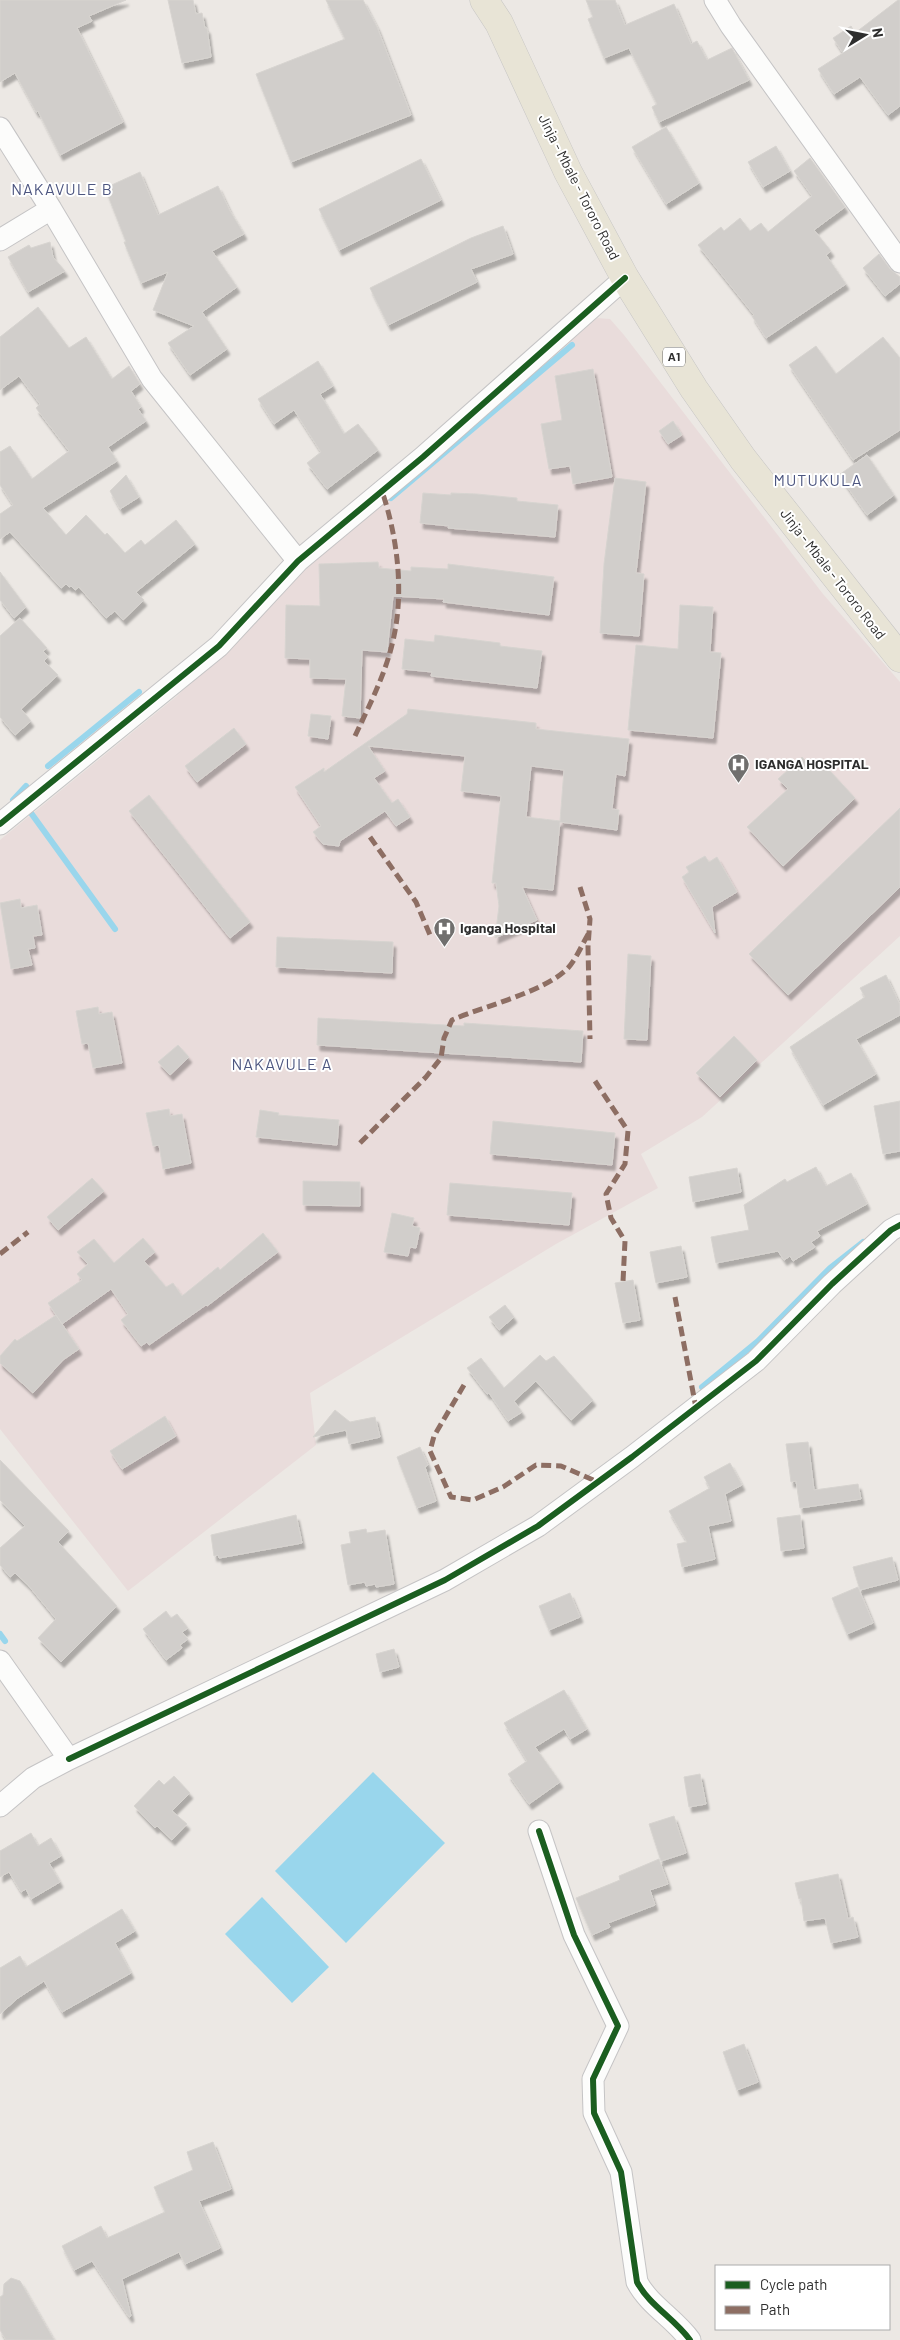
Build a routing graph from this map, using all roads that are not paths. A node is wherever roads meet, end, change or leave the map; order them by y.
1 (484, 0) edge
2 (715, 0) edge
3 (497, 11) edge
4 (0, 128) edge
5 (51, 209) junction
6 (0, 240) edge
7 (900, 262) edge
8 (625, 278) junction
9 (298, 561) junction
10 (900, 658) edge
11 (0, 824) edge
12 (900, 1225) edge
13 (0, 1661) edge
14 (69, 1759) junction
15 (0, 1806) edge
16 (539, 1831) dead end
17 (690, 2340) edge

1 - 3 main road, Jinja - Mbale - Tororo Road / A1
2 - 7 street
3 - 8 main road, Jinja - Mbale - Tororo Road / A1
4 - 5 street
5 - 6 street
5 - 9 street
8 - 9 street
8 - 10 main road, Jinja - Mbale - Tororo Road / A1
9 - 11 street
12 - 14 street
13 - 14 street
14 - 15 street
16 - 17 street

